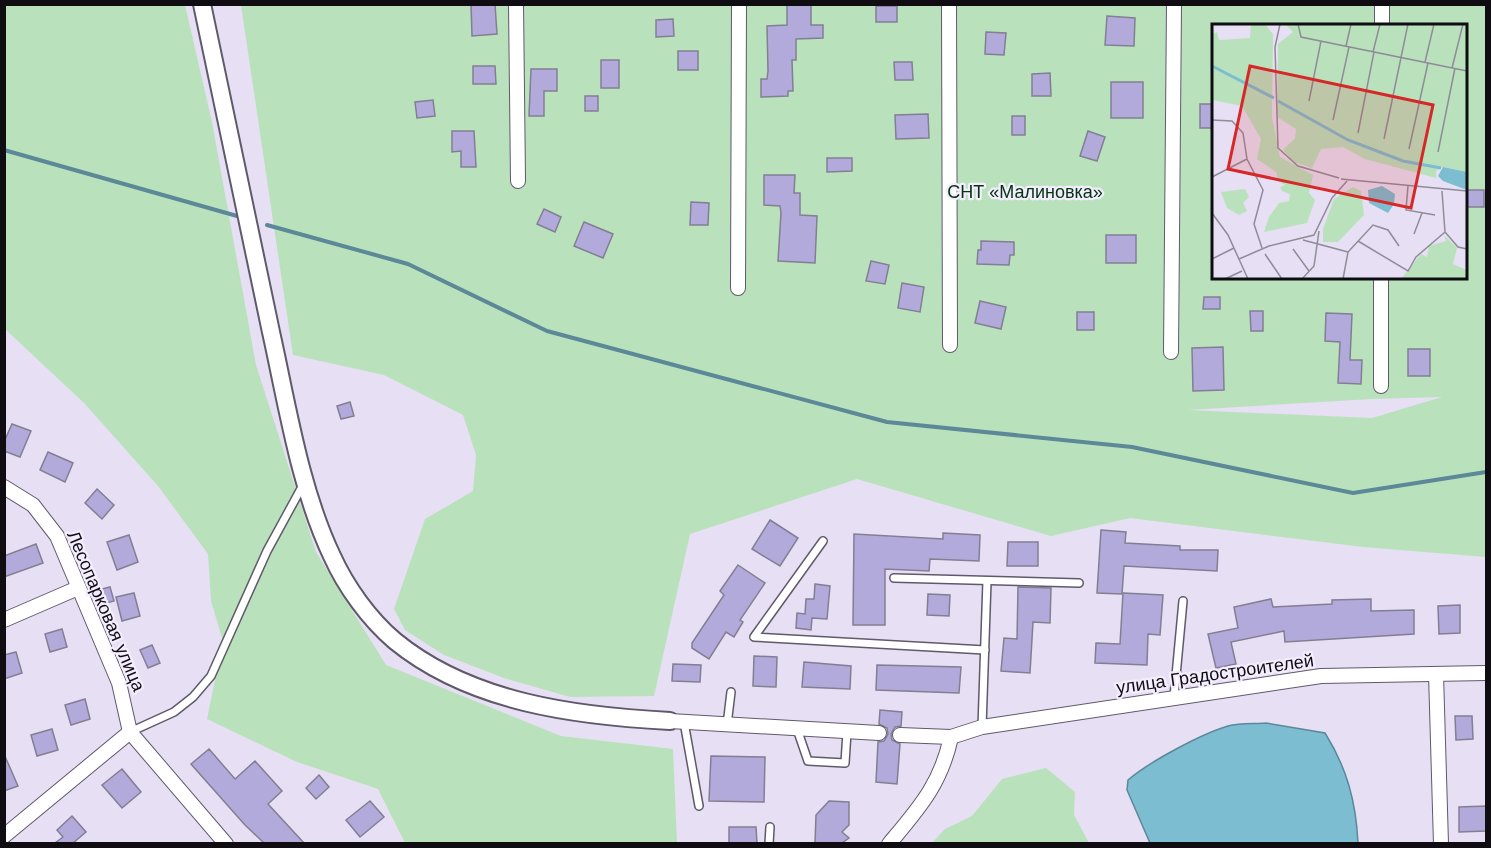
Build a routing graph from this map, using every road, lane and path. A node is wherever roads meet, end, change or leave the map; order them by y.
1 (202, 4) edge
2 (516, 4) edge
3 (739, 4) edge
4 (949, 4) edge
5 (1174, 4) edge
6 (1382, 4) edge
7 (1382, 24) edge
8 (518, 181) dead end
9 (1381, 279) edge
10 (738, 288) dead end
11 (950, 345) dead end
12 (1171, 352) dead end
13 (1381, 386) dead end
14 (306, 480) junction
15 (4, 487) edge
16 (823, 541) dead end
17 (894, 578) dead end
18 (987, 581) junction
19 (1079, 583) dead end
20 (78, 588) junction
21 (1183, 601) dead end
22 (4, 620) edge
23 (985, 650) junction
24 (1486, 673) edge
25 (1436, 674) junction
26 (731, 692) dead end
27 (1174, 697) junction
28 (677, 722) junction
29 (727, 725) junction
30 (982, 727) junction
31 (797, 729) junction
32 (130, 732) junction
33 (847, 732) junction
34 (879, 733) dead end
35 (900, 735) dead end
36 (951, 737) junction
37 (699, 806) dead end
38 (770, 827) dead end
39 (4, 836) edge
40 (226, 843) edge
41 (769, 843) edge
42 (889, 843) edge
43 (1440, 843) edge

1 - 14 street
2 - 8 street
3 - 10 street
4 - 11 street
5 - 12 street
6 - 7 street
9 - 13 street
14 - 28 street
14 - 32 lane
15 - 20 street, Лесопарковая улица
16 - 23 lane
17 - 18 lane
18 - 19 lane
18 - 23 lane
20 - 22 street
20 - 32 street, Лесопарковая улица
21 - 27 lane
23 - 30 lane
24 - 25 street, улица Градостроителей
25 - 27 street, улица Градостроителей
25 - 43 street
26 - 29 lane
27 - 30 street, улица Градостроителей
28 - 29 street
28 - 37 lane
29 - 31 street
30 - 36 street, улица Градостроителей
31 - 33 street
31 - 33 lane
32 - 39 street
32 - 40 street, Лесопарковая улица
33 - 34 street
35 - 36 street
36 - 42 street
38 - 41 lane

